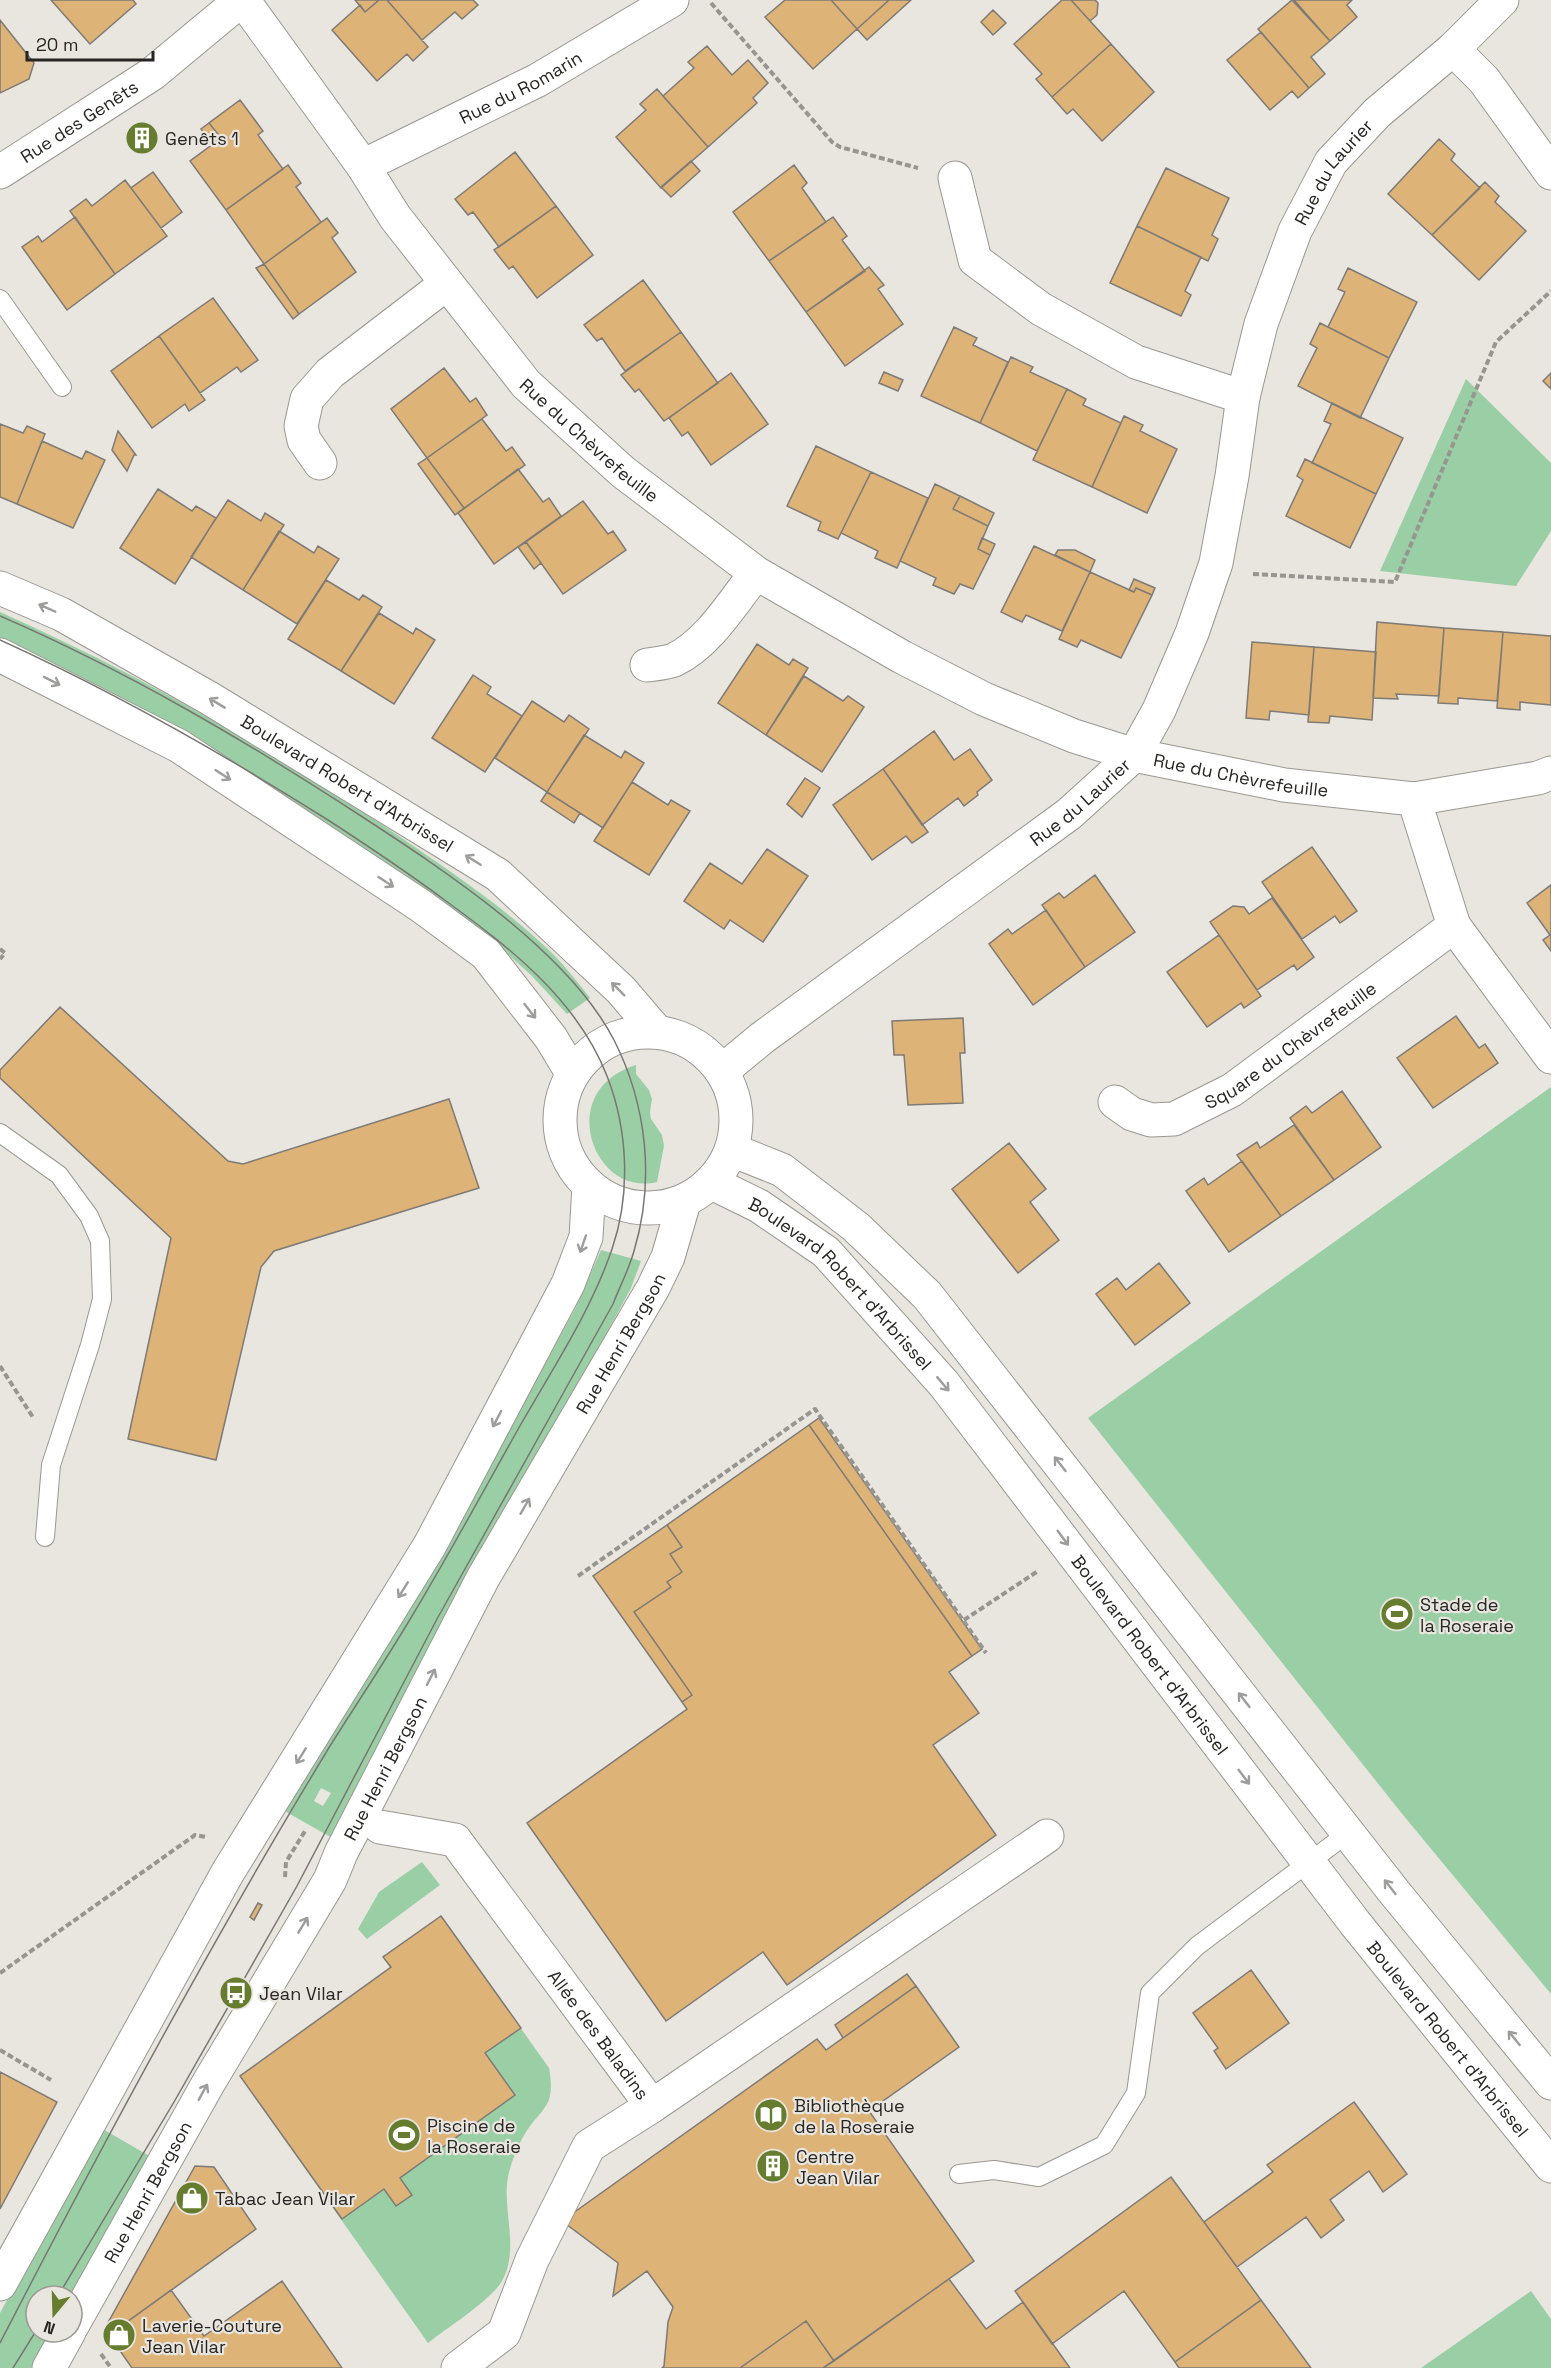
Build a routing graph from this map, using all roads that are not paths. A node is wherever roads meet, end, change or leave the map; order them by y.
1 (242, 0) edge
2 (672, 0) edge
3 (1502, 0) edge
4 (1453, 49) junction
5 (363, 166) junction
6 (0, 171) edge
7 (1551, 173) edge
8 (955, 178) road end
9 (446, 284) junction
10 (0, 299) edge
11 (62, 387) dead end
12 (1243, 397) junction
13 (320, 463) dead end
14 (756, 573) junction
15 (0, 588) edge
16 (0, 655) edge
17 (647, 665) dead end
18 (1134, 755) junction
19 (1551, 773) edge
20 (1414, 799) junction
21 (1454, 926) junction
22 (657, 1032) junction
23 (1551, 1057) edge
24 (722, 1071) junction
25 (572, 1074) junction
26 (1115, 1102) dead end
27 (0, 1133) edge
28 (732, 1150) junction
29 (712, 1183) junction
30 (589, 1186) junction
31 (684, 1202) junction
32 (45, 1537) dead end
33 (380, 1827) dead end
34 (1348, 1833) junction
35 (1047, 1836) dead end
36 (1310, 1864) junction
37 (1551, 2083) edge
38 (652, 2106) junction
39 (1551, 2166) edge
40 (959, 2174) dead end
41 (0, 2284) edge
42 (84, 2305) edge
43 (62, 2344) edge
44 (49, 2368) edge
45 (458, 2368) edge

1 - 5 street, Rue du Chèvrefeuille
1 - 6 street, Rue des Genêts
2 - 5 street, Rue du Romarin
3 - 4 street, Rue du Laurier
4 - 7 street
4 - 12 street, Rue du Laurier
5 - 9 street, Rue du Chèvrefeuille
8 - 12 street
9 - 13 street
9 - 14 street, Rue du Chèvrefeuille
10 - 11 lane
12 - 18 street, Rue du Laurier
14 - 17 street
14 - 18 street, Rue du Chèvrefeuille
22 -> 15 street, Boulevard Robert d'Arbrissel
16 -> 25 street
18 - 20 street, Rue du Chèvrefeuille
18 - 24 street, Rue du Laurier
19 - 20 street, Rue du Chèvrefeuille
20 - 21 street
21 - 23 street
21 - 26 street, Square du Chèvrefeuille
22 - 24 street
22 - 25 street
24 - 28 street
25 - 30 street
27 - 32 lane
28 - 29 street
34 -> 28 street
29 - 31 street
29 -> 36 street, Boulevard Robert d'Arbrissel
30 - 31 street
30 -> 41 street
42 -> 31 street, Rue Henri Bergson
33 - 38 street, Allée des Baladins
34 - 36 lane
37 -> 34 street
35 - 38 street
36 - 39 street, Boulevard Robert d'Arbrissel
36 - 40 lane
38 - 45 street, Allée des Baladins
43 - 44 street

